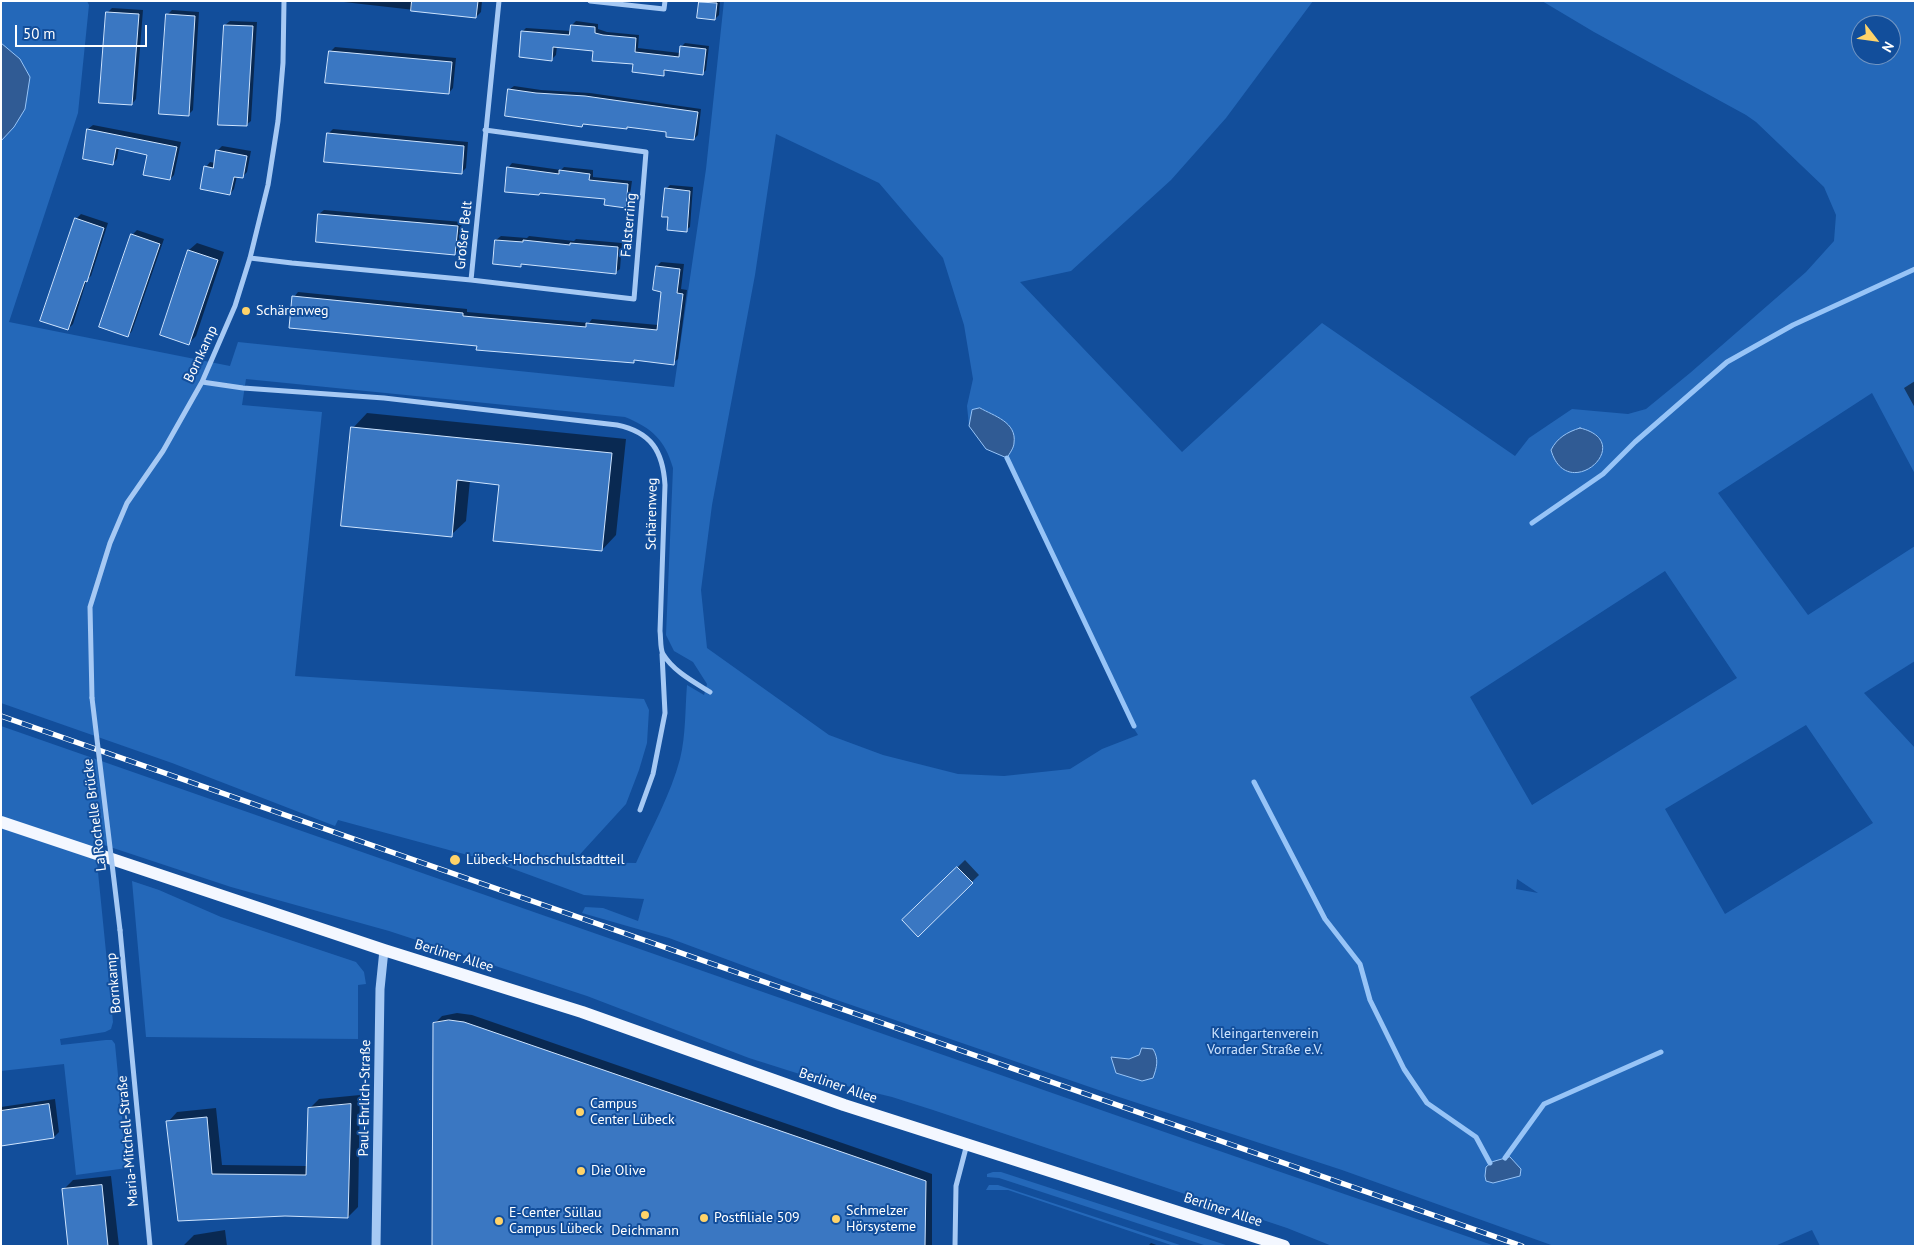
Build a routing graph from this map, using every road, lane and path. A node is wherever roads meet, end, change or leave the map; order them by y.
1 (284, 1) edge
2 (499, 1) edge
3 (590, 1) edge
4 (665, 1) edge
5 (485, 130) junction
6 (250, 258) junction
7 (471, 280) junction
8 (202, 382) junction
9 (662, 653) junction
10 (710, 692) dead end
11 (92, 698) joint
12 (640, 810) dead end
13 (1, 822) edge
14 (120, 930) joint
15 (384, 950) junction
16 (130, 1033) joint
17 (967, 1144) junction
18 (150, 1246) edge
19 (376, 1246) edge
20 (955, 1246) edge
21 (1284, 1246) edge

1 - 6 street, Bornkamp
2 - 5 street, Großer Belt
3 - 4 street
5 - 7 street, Großer Belt
5 - 7 street, Falsterring
6 - 7 street, Großer Belt
6 - 8 street, Bornkamp
8 - 9 street, Schärenweg
8 - 11 street, Bornkamp
9 - 10 street
9 - 12 street, Schärenweg
11 - 14 street, La Rochelle Brücke, bridge
13 - 15 main road, Berliner Allee
14 - 16 street, Bornkamp
15 - 17 main road, Berliner Allee
15 - 19 street, Paul-Ehrlich-Straße
16 - 18 street, Maria-Mitchell-Straße
17 - 20 street
17 - 21 main road, Berliner Allee

